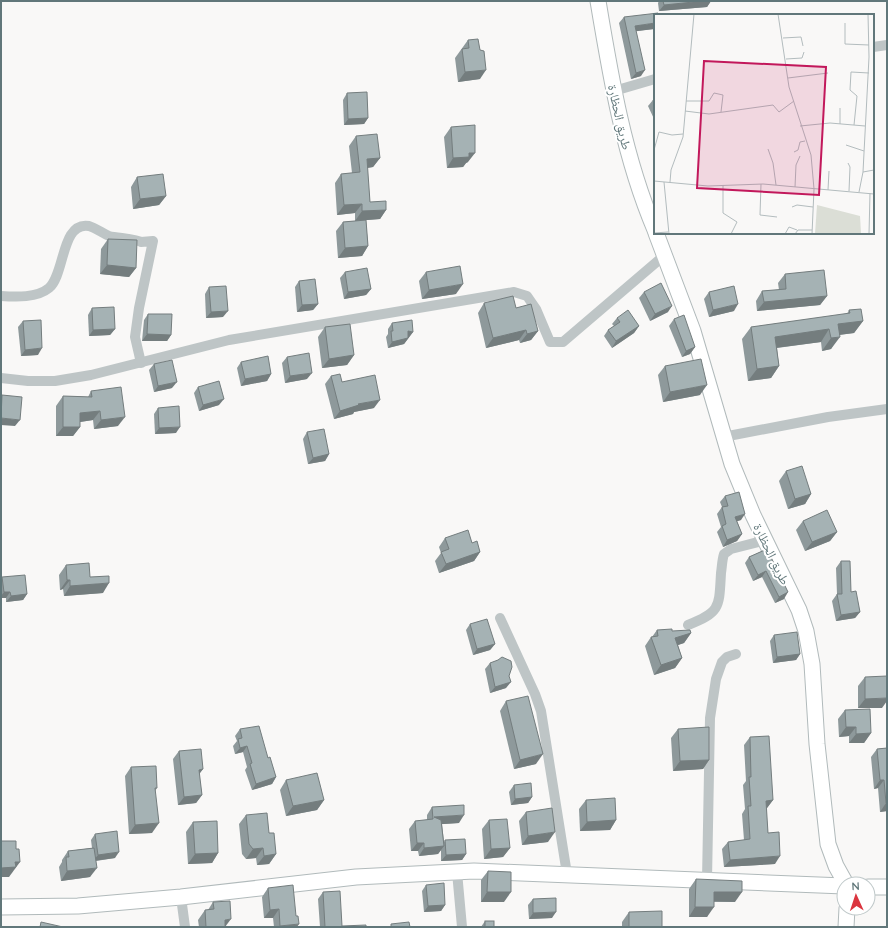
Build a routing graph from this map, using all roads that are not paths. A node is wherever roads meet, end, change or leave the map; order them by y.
1 (598, 1) edge
2 (887, 45) edge
3 (874, 48) edge
4 (654, 79) edge
5 (614, 91) junction
6 (654, 227) edge
7 (656, 234) edge
8 (666, 254) junction
9 (1, 296) edge
10 (141, 363) junction
11 (1, 378) edge
12 (887, 409) edge
13 (723, 437) junction
14 (766, 540) junction
15 (500, 618) dead end
16 (688, 625) dead end
17 (736, 654) dead end
18 (457, 872) junction
19 (567, 874) junction
20 (842, 876) edge
21 (707, 880) junction
22 (836, 886) edge
23 (876, 887) edge
24 (887, 887) edge
25 (181, 897) junction
26 (1, 907) edge
27 (847, 916) edge
28 (185, 927) edge
29 (462, 927) edge
30 (846, 927) edge

1 - 5 street, طريق الحظارة
2 - 3 street
4 - 5 street
5 - 6 street, طريق الحظارة
7 - 8 street, طريق الحظارة
8 - 10 street
8 - 13 street, طريق الحظارة
9 - 10 street
10 - 11 street
12 - 13 street
13 - 14 street, طريق الحظارة
14 - 16 street
14 - 20 street, طريق الحظارة
15 - 19 street
17 - 21 street
18 - 19 street
18 - 25 street
18 - 29 street
19 - 21 street
21 - 22 street
23 - 24 street
25 - 26 street
25 - 28 street
27 - 30 street

